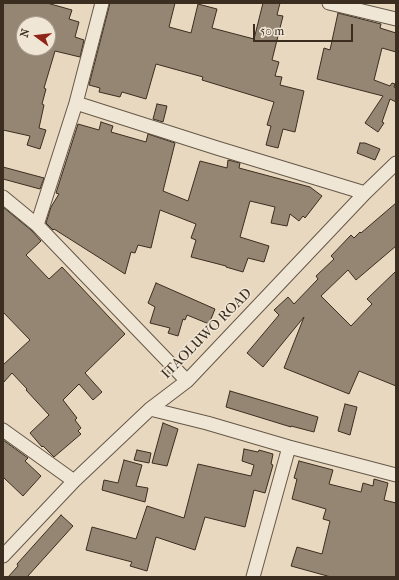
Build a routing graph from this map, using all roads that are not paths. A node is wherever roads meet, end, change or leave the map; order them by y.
1 (102, 3) edge
2 (329, 3) edge
3 (396, 19) edge
4 (76, 103) junction
5 (396, 163) edge
6 (365, 193) junction
7 (3, 197) edge
8 (37, 225) junction
9 (187, 380) junction
10 (150, 409) junction
11 (3, 430) edge
12 (289, 447) junction
13 (396, 475) edge
14 (74, 482) junction
15 (3, 556) edge
16 (253, 577) edge

1 - 4 street
2 - 3 street
4 - 6 street
4 - 8 street
5 - 6 street, ITAOLUWO ROAD
6 - 9 street, ITAOLUWO ROAD
7 - 8 street
8 - 9 street
9 - 10 street, ITAOLUWO ROAD
10 - 12 street
10 - 14 street, ITAOLUWO ROAD
11 - 14 street
12 - 13 street
12 - 16 street
14 - 15 street, ITAOLUWO ROAD

